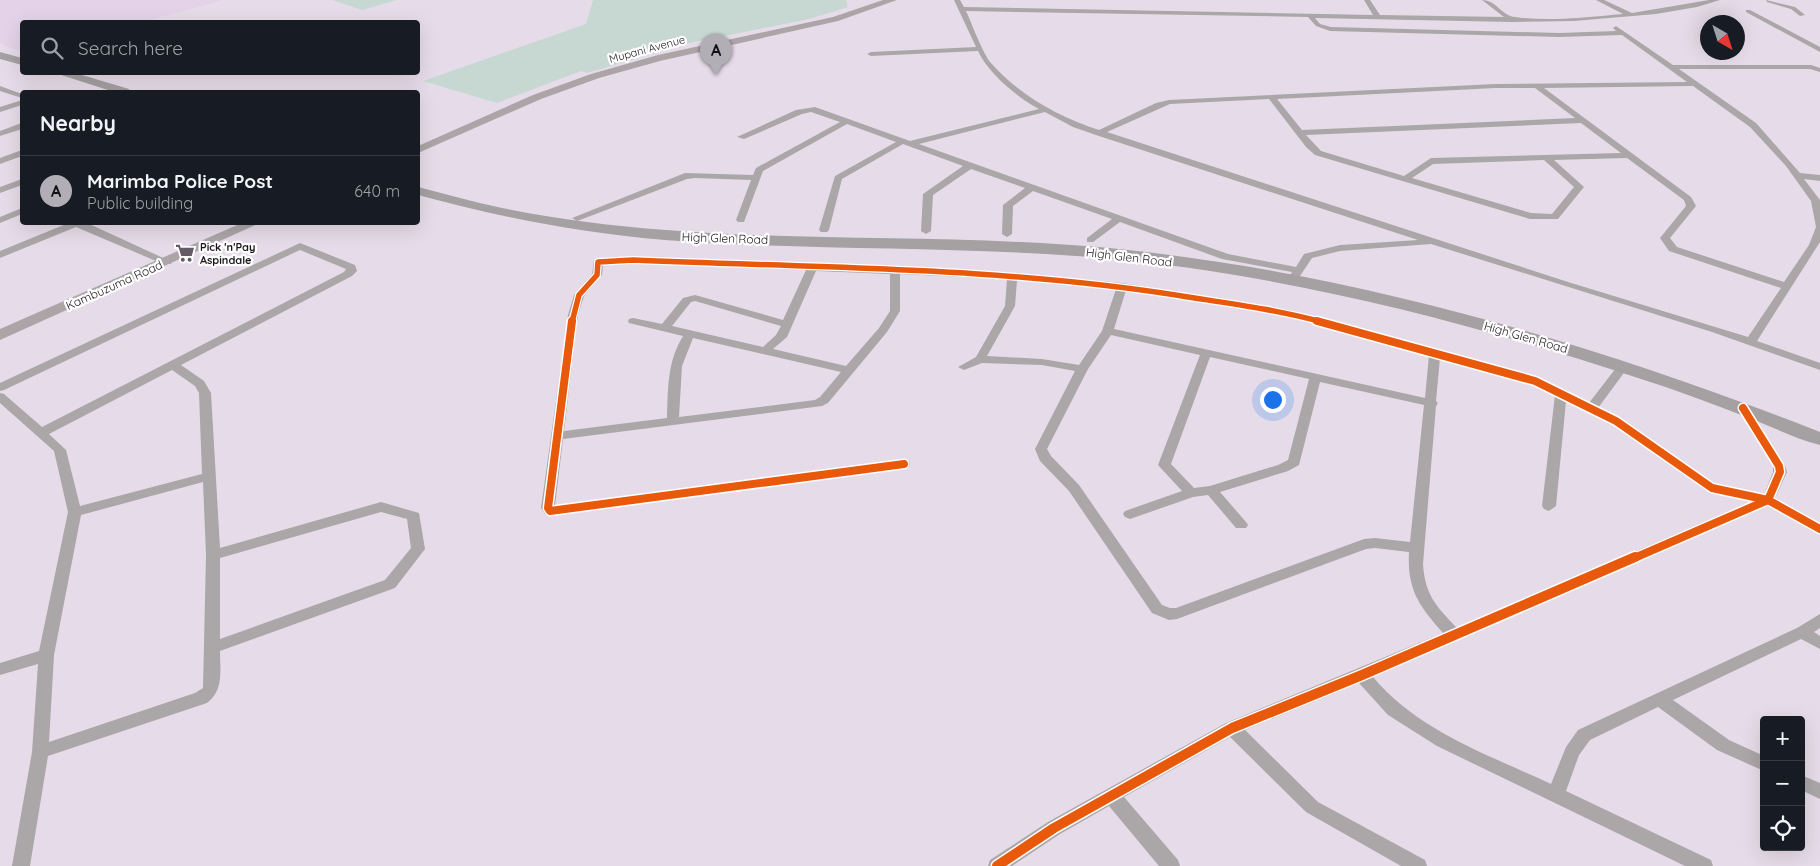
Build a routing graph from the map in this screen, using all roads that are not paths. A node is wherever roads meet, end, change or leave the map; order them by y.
1 (892, 0) edge
2 (1367, 0) edge
3 (1486, 0) edge
4 (1599, 0) edge
5 (1717, 0) edge
6 (1770, 0) edge
7 (959, 5) edge
8 (1309, 15) junction
9 (1802, 15) dead end
10 (1378, 16) junction
11 (1631, 16) junction
12 (1602, 18) junction
13 (1512, 20) junction
14 (1623, 33) junction
15 (981, 49) junction
16 (1820, 50) edge
17 (870, 54) dead end
18 (0, 55) edge
19 (20, 61) edge
20 (1671, 68) junction
21 (1820, 70) edge
22 (68, 75) edge
23 (1695, 84) junction
24 (1537, 86) junction
25 (0, 88) edge
26 (118, 90) edge
27 (20, 95) edge
28 (1271, 98) junction
29 (20, 104) edge
30 (0, 110) edge
31 (1044, 110) junction
32 (1583, 120) junction
33 (847, 121) junction
34 (20, 127) edge
35 (1099, 133) junction
36 (1299, 133) junction
37 (0, 134) edge
38 (741, 137) dead end
39 (907, 143) junction
40 (420, 149) edge
41 (20, 154) edge
42 (1631, 155) junction
43 (1547, 158) junction
44 (0, 161) edge
45 (971, 165) junction
46 (1797, 175) junction
47 (756, 178) junction
48 (1820, 178) edge
49 (1405, 179) junction
50 (20, 183) edge
51 (1032, 187) junction
52 (0, 190) edge
53 (420, 192) edge
54 (20, 212) edge
55 (577, 218) dead end
56 (1120, 218) junction
57 (0, 220) edge
58 (741, 220) dead end
59 (74, 225) edge
60 (84, 225) edge
61 (249, 225) edge
62 (1820, 228) edge
63 (824, 230) dead end
64 (926, 231) dead end
65 (1007, 234) dead end
66 (1090, 240) dead end
67 (1434, 241) junction
68 (0, 255) edge
69 (167, 262) junction
70 (812, 269) junction
71 (894, 272) junction
72 (1012, 276) junction
73 (1295, 276) junction
74 (1122, 286) junction
75 (1785, 286) junction
76 (633, 321) dead end
77 (787, 324) junction
78 (664, 329) junction
79 (1108, 331) junction
80 (688, 334) junction
81 (0, 335) edge
82 (1751, 341) junction
83 (766, 350) junction
84 (1435, 353) junction
85 (1206, 354) junction
86 (980, 359) junction
87 (171, 364) junction
88 (1623, 366) junction
89 (964, 367) dead end
90 (1820, 367) edge
91 (1082, 369) junction
92 (849, 370) junction
93 (1315, 377) junction
94 (0, 387) edge
95 (1561, 394) junction
96 (0, 397) edge
97 (1432, 403) junction
98 (1743, 408) junction
99 (1591, 409) junction
100 (673, 421) junction
101 (41, 433) junction
102 (558, 436) junction
103 (1820, 439) edge
104 (904, 464) dead end
105 (210, 476) junction
106 (1211, 490) junction
107 (1191, 493) junction
108 (1768, 500) junction
109 (1550, 506) dead end
110 (75, 512) junction
111 (1130, 514) dead end
112 (1241, 525) dead end
113 (1820, 529) edge
114 (1416, 548) junction
115 (213, 555) junction
116 (1820, 620) edge
117 (1802, 632) junction
118 (1454, 634) junction
119 (1820, 643) edge
120 (212, 648) junction
121 (46, 655) junction
122 (0, 669) edge
123 (1362, 675) junction
124 (1659, 700) junction
125 (1232, 728) junction
126 (40, 752) junction
127 (1760, 762) edge
128 (1805, 784) edge
129 (1820, 791) edge
130 (1556, 794) junction
131 (1112, 796) junction
132 (21, 866) edge
133 (997, 866) edge
134 (1171, 866) edge
135 (1418, 866) edge
136 (1704, 866) edge

1 - 40 street, Mupani Avenue
2 - 10 street
3 - 13 street
4 - 11 street
5 - 11 street
6 - 9 street
6 - 16 street
7 - 8 street
7 - 15 street
8 - 10 street
8 - 14 street
10 - 13 street
11 - 12 street
12 - 13 street
12 - 14 street
14 - 20 street
15 - 17 street
15 - 31 street
18 - 19 main road
20 - 21 street
20 - 23 street
22 - 26 main road
23 - 24 street
23 - 46 street
24 - 28 street
24 - 32 street
25 - 27 street
28 - 35 street
28 - 36 street
29 - 30 street
31 - 35 street
31 - 39 street
32 - 36 street
32 - 42 street
33 - 38 street
33 - 39 street
33 - 47 street
34 - 37 street
35 - 67 street
36 - 49 street
39 - 45 street
39 - 63 street
41 - 44 street
42 - 43 street
42 - 75 street
43 - 49 street
43 - 49 street
45 - 51 street
45 - 64 street
46 - 48 street
46 - 62 street
47 - 55 street
47 - 58 street
50 - 52 street
51 - 56 street
51 - 65 street
53 - 73 main road, High Glen Road
54 - 57 street
56 - 66 street
56 - 73 street
59 - 68 street
60 - 69 street
61 - 69 street, Kambuzuma Road
62 - 75 street
67 - 73 street
67 - 82 street
69 - 81 street, Kambuzuma Road
70 - 71 street
70 - 77 street
70 - 102 street
71 - 72 street
71 - 92 street
72 - 74 street
72 - 86 street
73 - 88 main road, High Glen Road
74 - 79 street
74 - 84 street
75 - 82 street
76 - 78 street
77 - 78 street
77 - 83 street
78 - 80 street
79 - 85 street
79 - 91 street
80 - 83 street
80 - 100 street
82 - 90 street
83 - 92 street
84 - 95 street
84 - 97 street
85 - 93 street
85 - 107 street
86 - 89 street
86 - 91 street
87 - 94 street
87 - 101 street
87 - 105 street
88 - 98 main road, High Glen Road
88 - 99 street
91 - 114 street
92 - 100 street
93 - 97 street
93 - 106 street
95 - 99 street
95 - 109 street
96 - 101 street
97 - 114 street
98 - 103 main road, High Glen Road
98 - 108 street
99 - 108 street
100 - 102 street
101 - 110 street
102 - 104 street
105 - 110 street
105 - 115 street
106 - 107 street
106 - 112 street
107 - 111 street
108 - 113 street
108 - 118 street
110 - 121 street
114 - 118 street
115 - 120 street
115 - 120 street
116 - 117 street
117 - 119 street
117 - 124 street
118 - 123 street
120 - 126 street
121 - 122 street
121 - 126 street
123 - 125 street
123 - 130 street
124 - 127 street
124 - 130 street
125 - 131 street
125 - 135 street
126 - 132 street
128 - 129 street
130 - 136 street
131 - 133 street
131 - 134 street

